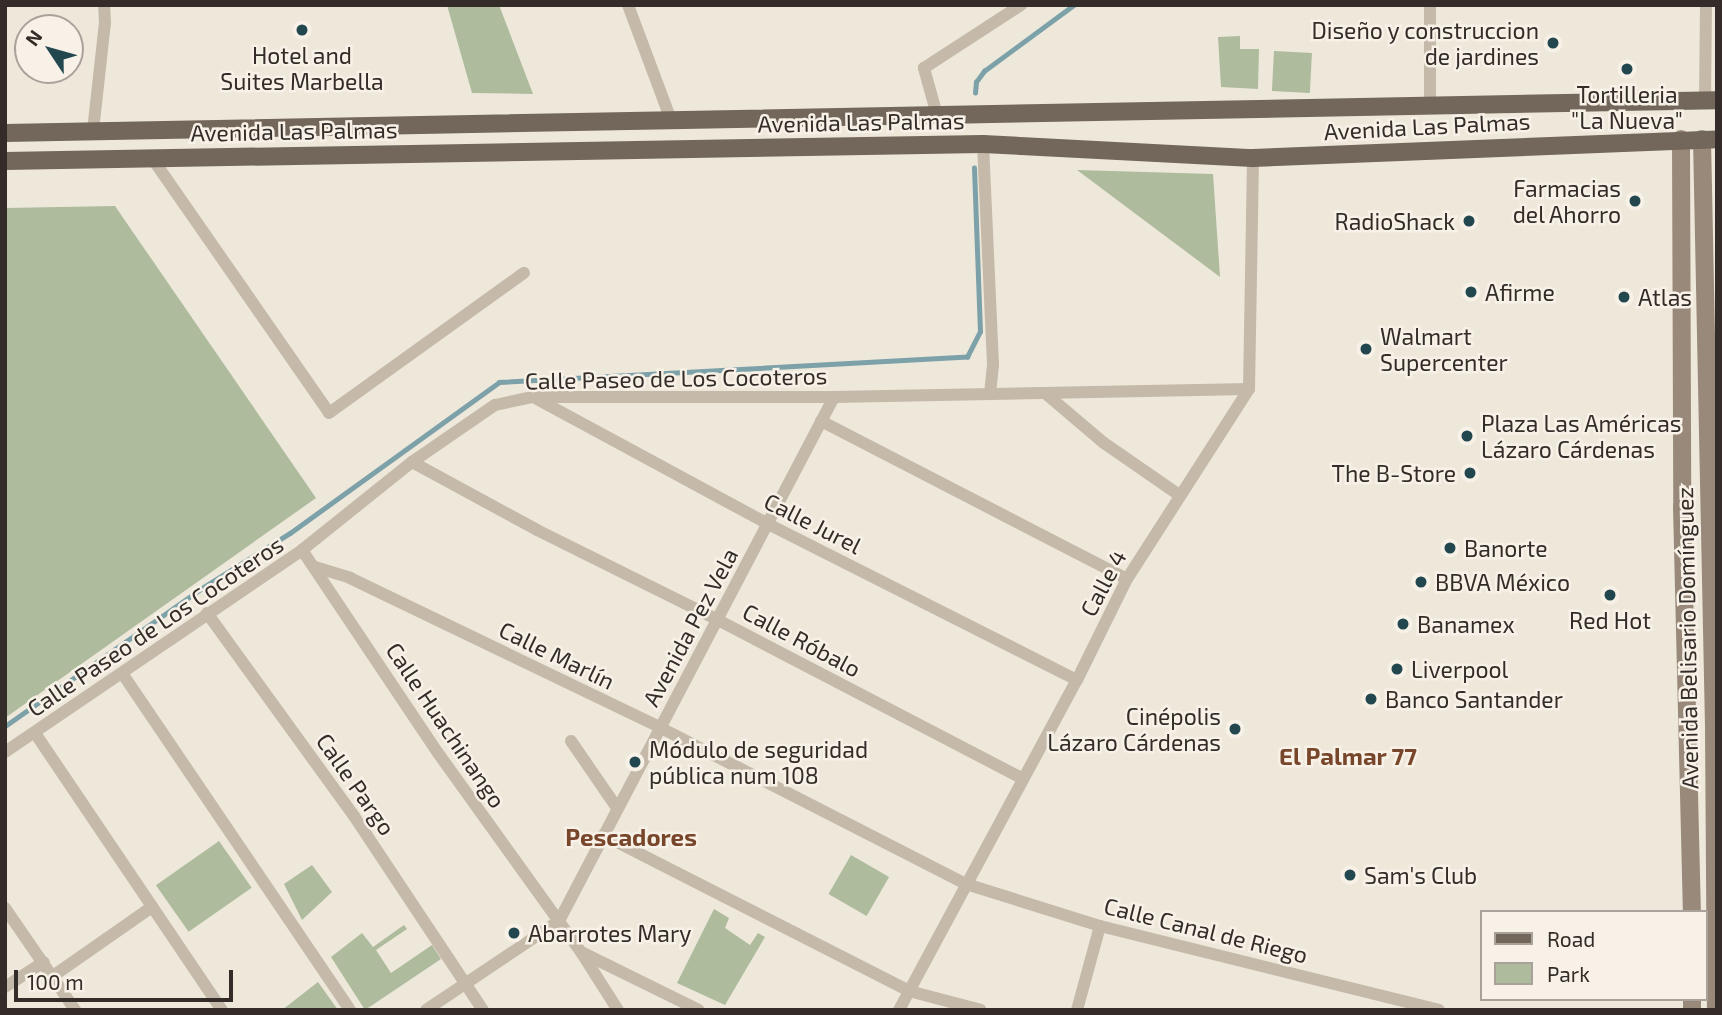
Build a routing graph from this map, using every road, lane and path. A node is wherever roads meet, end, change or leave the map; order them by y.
1 (104, 5) edge
2 (628, 5) edge
3 (1021, 5) edge
4 (1430, 5) edge
5 (1706, 5) edge
6 (1711, 100) edge
7 (1430, 106) junction
8 (937, 115) junction
9 (671, 120) junction
10 (93, 131) junction
11 (5, 133) edge
12 (1681, 139) junction
13 (1709, 139) edge
14 (983, 144) junction
15 (152, 158) junction
16 (1253, 158) junction
17 (5, 161) edge
18 (1703, 218) junction
19 (1680, 219) junction
20 (524, 273) dead end
21 (1683, 371) junction
22 (1712, 382) edge
23 (1249, 389) junction
24 (1045, 393) junction
25 (990, 394) junction
26 (534, 397) junction
27 (834, 397) junction
28 (821, 421) junction
29 (412, 462) junction
30 (1179, 495) junction
31 (768, 524) junction
32 (302, 550) junction
33 (315, 567) junction
34 (1127, 579) junction
35 (207, 613) junction
36 (718, 620) junction
37 (122, 673) junction
38 (1077, 680) junction
39 (1716, 727) edge
40 (661, 728) junction
41 (35, 733) junction
42 (571, 741) dead end
43 (5, 752) edge
44 (1022, 778) junction
45 (617, 808) junction
46 (603, 835) junction
47 (966, 884) junction
48 (152, 907) junction
49 (5, 908) edge
50 (1692, 910) edge
51 (559, 921) junction
52 (1100, 926) junction
53 (581, 952) junction
54 (44, 962) junction
55 (53, 976) junction
56 (465, 983) junction
57 (5, 987) edge
58 (909, 991) junction
59 (1416, 1007) edge
60 (75, 1010) edge
61 (222, 1010) edge
62 (350, 1010) edge
63 (426, 1010) edge
64 (484, 1010) edge
65 (618, 1010) edge
66 (699, 1010) edge
67 (900, 1010) edge
68 (981, 1010) edge
69 (1077, 1010) edge
70 (1439, 1010) edge
71 (1716, 1010) edge

1 - 10 street
2 - 9 street
3 - 8 street
4 - 7 street
5 - 6 street
6 - 7 main road, Avenida Las Palmas
7 - 8 main road, Avenida Las Palmas
8 - 9 main road, Avenida Las Palmas
9 - 10 main road, Avenida Las Palmas
10 - 11 main road, Avenida Las Palmas
12 - 13 main road, Avenida Las Palmas
12 - 16 main road, Avenida Las Palmas
12 - 19 street, Avenida Belisario Domínguez
13 - 18 street, Avenida Belisario Domínguez
14 - 15 main road, Avenida Las Palmas
14 - 16 main road, Avenida Las Palmas
14 - 25 street
15 - 17 main road, Avenida Las Palmas
15 - 20 street
16 - 23 street
18 - 19 street
18 - 22 street, Avenida Belisario Domínguez
19 - 21 street, Avenida Belisario Domínguez
21 - 22 street
21 - 50 street, Avenida Belisario Domínguez
22 - 39 street, Avenida Belisario Domínguez
23 - 24 street, Calle Paseo de Los Cocoteros
23 - 30 street, Calle 4
24 - 25 street, Calle Paseo de Los Cocoteros
24 - 30 street
25 - 27 street, Calle Paseo de Los Cocoteros
26 - 27 street, Calle Paseo de Los Cocoteros
26 - 29 street, Calle Paseo de Los Cocoteros
26 - 31 street, Calle Jurel
27 - 28 street, Avenida Pez Vela
28 - 31 street, Avenida Pez Vela
28 - 34 street
29 - 32 street, Calle Paseo de Los Cocoteros
29 - 36 street, Calle Róbalo
30 - 34 street, Calle 4
31 - 36 street, Avenida Pez Vela
31 - 38 street, Calle Jurel
32 - 33 street, Calle Huachinango
32 - 35 street, Calle Paseo de Los Cocoteros
33 - 40 street, Calle Marlín
33 - 51 street, Calle Huachinango
34 - 38 street, Calle 4
35 - 37 street, Calle Paseo de Los Cocoteros
35 - 56 street, Calle Pargo
36 - 40 street, Avenida Pez Vela
36 - 44 street, Calle Róbalo
37 - 41 street, Calle Paseo de Los Cocoteros
37 - 62 street
38 - 44 street, Calle 4
39 - 71 street, Avenida Belisario Domínguez
40 - 45 street, Avenida Pez Vela
40 - 47 street, Calle Marlín
41 - 43 street, Calle Paseo de Los Cocoteros
41 - 48 street
42 - 45 street
44 - 47 street, Calle 4
45 - 46 street, Avenida Pez Vela
46 - 51 street, Avenida Pez Vela
46 - 58 street
47 - 52 street, Calle Canal de Riego
47 - 58 street, Calle 4
48 - 55 street
48 - 61 street
49 - 54 street
51 - 53 street, Calle Huachinango
51 - 56 street, Avenida Pez Vela
52 - 59 street, Calle Canal de Riego
52 - 69 street
53 - 65 street, Calle Huachinango
53 - 66 street
54 - 55 street
54 - 57 street
55 - 60 street
56 - 63 street, Avenida Pez Vela
56 - 64 street, Calle Pargo
58 - 67 street, Calle 4
58 - 68 street
59 - 70 street, Calle Canal de Riego

